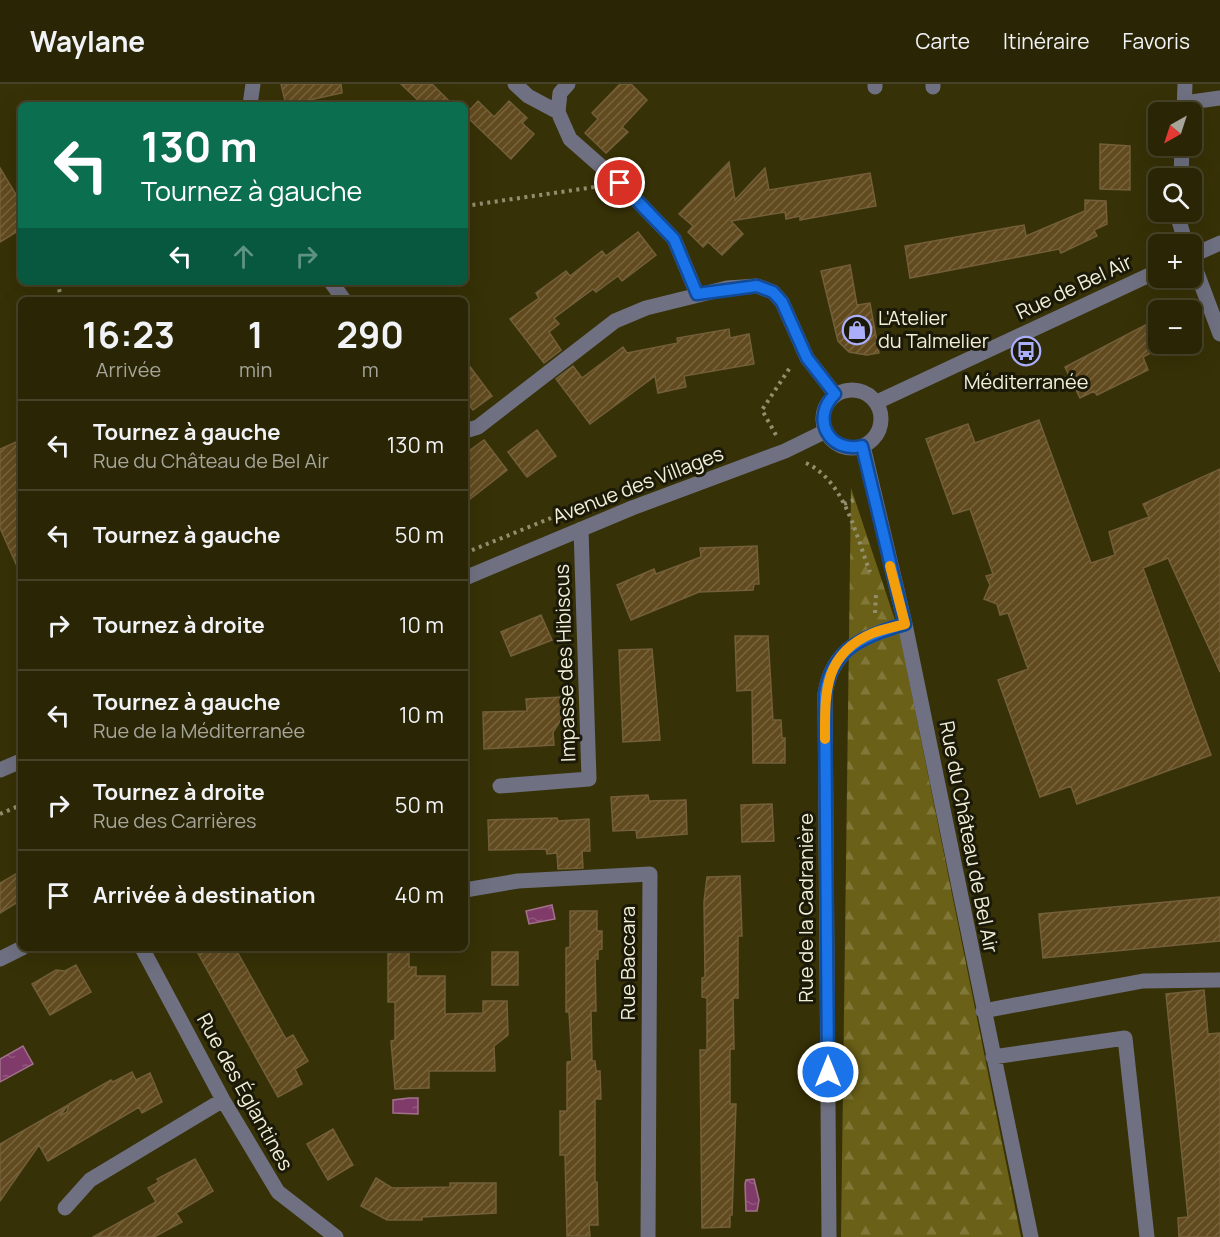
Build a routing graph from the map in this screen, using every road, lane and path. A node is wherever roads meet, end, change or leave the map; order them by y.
1 (254, 84) edge
2 (515, 84) edge
3 (568, 84) edge
4 (1185, 84) edge
5 (1220, 98) edge
6 (251, 102) edge
7 (1184, 102) edge
8 (1202, 103) edge
9 (558, 112) junction
10 (620, 183) junction
11 (468, 206) edge
12 (1220, 243) edge
13 (1202, 251) edge
14 (1148, 276) edge
15 (1202, 286) edge
16 (697, 294) junction
17 (1220, 334) edge
18 (807, 358) junction
19 (835, 394) junction
20 (877, 402) junction
21 (468, 430) edge
22 (826, 431) junction
23 (862, 446) junction
24 (785, 451) junction
25 (582, 529) junction
26 (468, 577) edge
27 (872, 577) dead end
28 (876, 587) dead end
29 (905, 624) junction
30 (874, 632) junction
31 (18, 762) edge
32 (0, 770) edge
33 (500, 786) dead end
34 (18, 806) edge
35 (0, 814) edge
36 (468, 889) edge
37 (18, 950) edge
38 (143, 951) edge
39 (0, 958) edge
40 (1220, 980) edge
41 (983, 1011) junction
42 (993, 1057) junction
43 (223, 1100) junction
44 (65, 1208) dead end
45 (336, 1237) edge
46 (648, 1237) edge
47 (830, 1237) edge
48 (1031, 1237) edge
49 (1147, 1237) edge

1 - 6 street
2 - 9 street
3 - 9 street
4 - 7 street
5 - 8 street
9 - 10 street
10 - 11 path
10 - 16 street
12 - 13 street
14 - 20 street, Rue de Bel Air
15 - 17 street
16 - 18 street
16 - 21 street
18 - 19 street
18 - 24 path
19 - 20 street
19 - 22 street
20 - 23 street
22 - 23 street
22 - 24 street, Avenue des Villages
23 - 29 street, Rue du Château de Bel Air
24 - 25 street, Avenue des Villages
24 - 27 path
25 - 26 street, Avenue des Villages
25 - 33 street, Impasse des Hibiscus
28 - 30 path
29 - 30 street, Rue de la Cadranière
29 - 41 street, Rue du Château de Bel Air
30 - 47 street, Rue de la Cadranière
31 - 32 street
34 - 35 path
36 - 46 street, Rue Baccara
37 - 39 street
38 - 43 street, Rue des Églantines
40 - 41 street
41 - 42 street, Rue du Château de Bel Air
42 - 48 street, Rue du Château de Bel Air
42 - 49 street
43 - 44 street
43 - 45 street, Rue des Églantines

